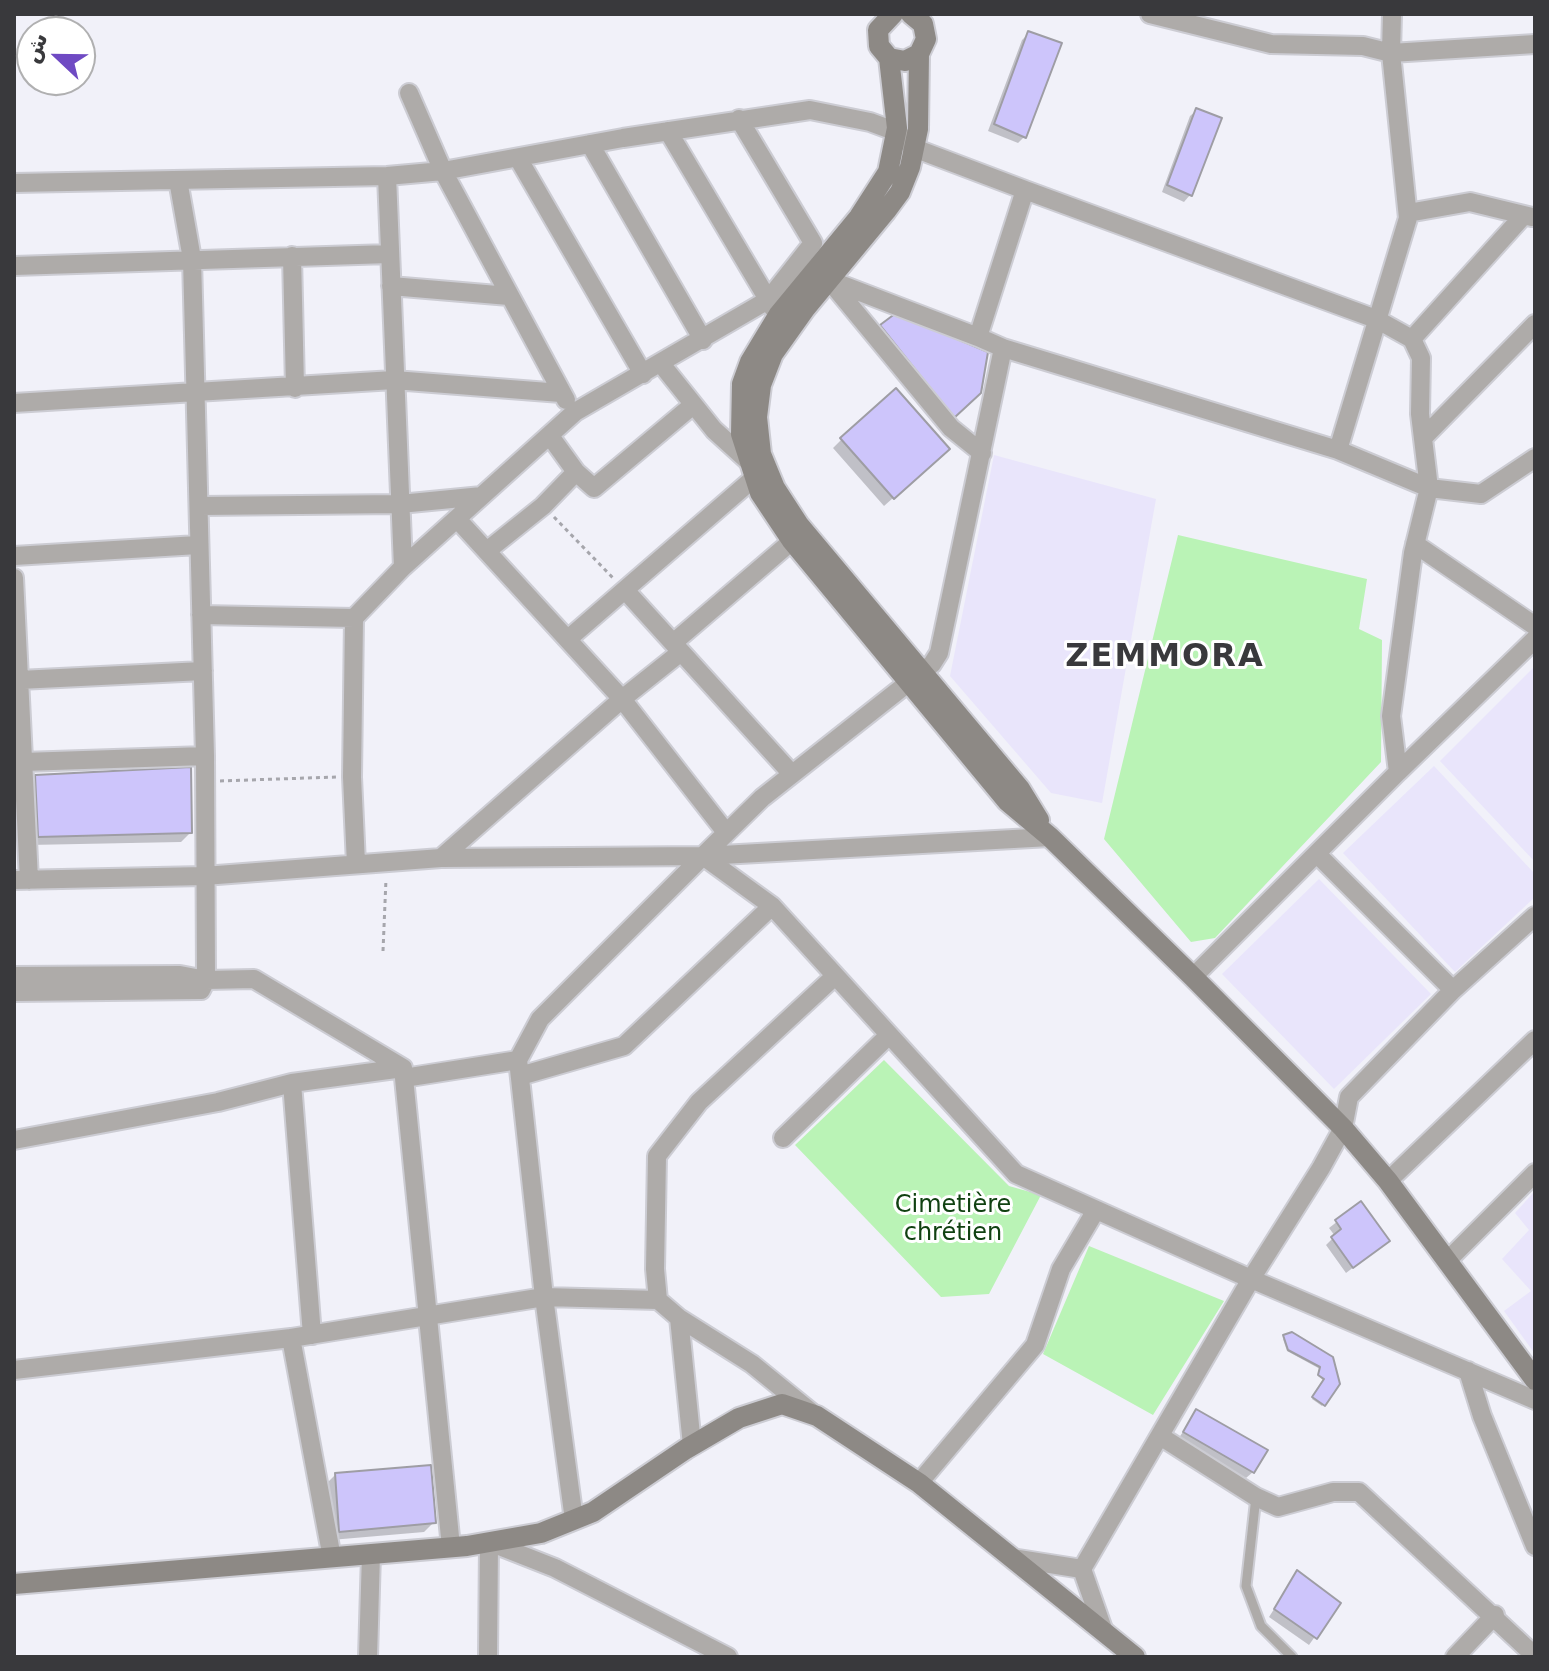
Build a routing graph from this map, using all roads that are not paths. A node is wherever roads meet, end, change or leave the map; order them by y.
1 (867, 14) edge
2 (893, 14) edge
3 (1150, 14) edge
4 (1392, 14) edge
5 (920, 17) edge
6 (877, 38) junction
7 (1535, 44) edge
8 (1391, 53) junction
9 (919, 54) junction
10 (889, 58) junction
11 (409, 93) dead end
12 (739, 119) junction
13 (668, 131) junction
14 (897, 132) junction
15 (590, 144) junction
16 (914, 148) junction
17 (518, 158) junction
18 (443, 171) junction
19 (387, 176) junction
20 (178, 180) junction
21 (14, 183) edge
22 (1025, 190) junction
23 (1408, 213) junction
24 (1530, 217) edge
25 (389, 254) junction
26 (292, 256) junction
27 (192, 259) junction
28 (14, 266) edge
29 (829, 280) junction
30 (391, 286) junction
31 (509, 296) junction
32 (773, 308) junction
33 (1376, 319) junction
34 (1535, 324) edge
35 (978, 337) junction
36 (1412, 339) junction
37 (703, 340) junction
38 (1003, 348) junction
39 (662, 365) junction
40 (643, 374) junction
41 (394, 380) junction
42 (295, 388) junction
43 (195, 393) junction
44 (561, 393) junction
45 (14, 403) edge
46 (693, 405) junction
47 (575, 412) junction
48 (550, 436) junction
49 (1423, 438) junction
50 (1338, 450) junction
51 (982, 453) junction
52 (1535, 458) edge
53 (751, 469) junction
54 (576, 472) junction
55 (1429, 488) junction
56 (482, 496) junction
57 (400, 504) junction
58 (200, 506) junction
59 (458, 520) junction
60 (792, 541) junction
61 (1415, 544) junction
62 (198, 545) junction
63 (488, 550) junction
64 (14, 556) edge
65 (403, 567) junction
66 (14, 578) edge
67 (14, 584) edge
68 (625, 590) junction
69 (201, 615) junction
70 (354, 618) junction
71 (1535, 626) edge
72 (568, 639) junction
73 (1535, 639) edge
74 (677, 648) junction
75 (203, 671) junction
76 (913, 676) junction
77 (19, 680) junction
78 (622, 699) junction
79 (205, 756) junction
80 (23, 762) junction
81 (1398, 772) junction
82 (791, 773) junction
83 (725, 831) junction
84 (1050, 837) junction
85 (1317, 854) junction
86 (703, 856) junction
87 (441, 858) junction
88 (356, 864) junction
89 (204, 876) junction
90 (22, 880) edge
91 (772, 906) junction
92 (1535, 916) edge
93 (14, 976) edge
94 (835, 976) junction
95 (1193, 977) junction
96 (206, 980) junction
97 (1453, 990) junction
98 (14, 992) edge
99 (888, 1036) junction
100 (1535, 1040) edge
101 (519, 1068) junction
102 (404, 1073) junction
103 (292, 1083) junction
104 (1343, 1128) junction
105 (783, 1138) dead end
106 (14, 1140) edge
107 (1535, 1173) edge
108 (1388, 1181) junction
109 (1096, 1210) junction
110 (1447, 1261) junction
111 (1251, 1279) junction
112 (544, 1297) junction
113 (658, 1300) junction
114 (426, 1316) junction
115 (679, 1318) junction
116 (312, 1335) junction
117 (291, 1338) junction
118 (14, 1370) edge
119 (1468, 1371) junction
120 (1535, 1380) edge
121 (1535, 1400) edge
122 (817, 1416) junction
123 (1160, 1436) junction
124 (692, 1445) junction
125 (919, 1483) junction
126 (1256, 1497) junction
127 (574, 1520) junction
128 (489, 1542) junction
129 (1535, 1546) edge
130 (451, 1547) junction
131 (371, 1554) junction
132 (332, 1558) junction
133 (1012, 1558) junction
134 (1082, 1569) junction
135 (14, 1584) edge
136 (1495, 1615) junction
137 (1104, 1632) junction
138 (1535, 1656) edge
139 (368, 1657) edge
140 (488, 1657) edge
141 (728, 1657) edge
142 (1135, 1657) edge
143 (1292, 1657) edge
144 (1455, 1657) edge

1 - 6 main road
2 - 6 main road
3 - 8 street
4 - 8 street
5 - 9 main road
6 - 10 main road
7 - 8 street
8 - 23 street
9 - 10 main road
9 - 16 main road
10 - 14 main road
11 - 18 street
12 - 13 street
12 - 14 street
12 - 32 street
13 - 15 street
13 - 32 street
14 - 16 street
14 - 32 main road
15 - 17 street
15 - 37 street
16 - 22 street
16 - 29 main road
17 - 18 street
17 - 40 street
18 - 19 street
18 - 31 street
19 - 20 street
19 - 25 street
20 - 21 street
20 - 27 street
22 - 33 street
22 - 35 street
23 - 24 street
23 - 33 street
24 - 36 street
25 - 26 street
25 - 30 street
26 - 27 street
26 - 42 street
27 - 28 street
27 - 43 street
29 - 35 street
29 - 51 street
29 - 76 main road
30 - 31 street
30 - 41 street
31 - 44 street
32 - 37 street
32 - 53 main road
33 - 36 street
33 - 50 street
34 - 49 street
35 - 38 street
36 - 49 street
37 - 39 street
38 - 50 street
38 - 51 street
39 - 40 street
39 - 46 street
40 - 47 street
41 - 42 street
41 - 44 street
41 - 57 street
42 - 43 street
43 - 45 street
43 - 58 street
44 - 47 street
46 - 53 street
46 - 54 street
47 - 48 street
48 - 54 street
48 - 56 street
49 - 55 street
50 - 55 street
51 - 76 street
52 - 55 street
53 - 60 main road
53 - 68 street
54 - 63 street
55 - 61 street
56 - 57 street
56 - 59 street
57 - 58 street
57 - 65 street
58 - 62 street
59 - 63 street
59 - 65 street
60 - 74 street
60 - 76 main road
61 - 71 street
61 - 81 street
62 - 64 street
62 - 69 street
63 - 72 street
65 - 70 street
66 - 67 street
67 - 77 street
68 - 72 street
68 - 74 street
69 - 70 street
69 - 75 street
70 - 88 street
72 - 78 street
73 - 81 street
74 - 78 street
74 - 82 street
75 - 77 street
75 - 79 street
76 - 82 street
76 - 84 main road
77 - 80 street
78 - 83 street
78 - 87 street
79 - 80 street
79 - 89 street
80 - 90 street
81 - 85 street
82 - 83 street
83 - 86 street
84 - 86 street
84 - 95 main road
85 - 95 street
85 - 97 street
86 - 87 street
86 - 91 street
86 - 101 street
87 - 88 street
88 - 89 street
89 - 90 street
89 - 96 street
91 - 94 street
91 - 101 street
92 - 97 street
93 - 96 street
94 - 99 street
94 - 113 street
95 - 104 main road
96 - 98 street
96 - 102 street
97 - 104 street
99 - 105 street
99 - 109 street
100 - 108 street
101 - 102 street
101 - 112 street
102 - 103 street
102 - 114 street
103 - 106 street
103 - 116 street
104 - 108 main road
104 - 111 street
107 - 110 street
108 - 110 main road
109 - 111 street
109 - 125 street
110 - 120 main road
111 - 119 street
111 - 123 street
112 - 113 street
112 - 114 street
112 - 127 street
113 - 115 street
114 - 116 street
114 - 130 street
115 - 122 street
115 - 124 street
116 - 117 street
117 - 118 street
117 - 132 street
119 - 121 street
119 - 129 street
122 - 124 main road
122 - 125 main road
123 - 126 street
123 - 134 street
124 - 127 main road
125 - 133 main road
126 - 136 street
126 - 143 lane
127 - 128 main road
128 - 130 main road
128 - 140 street
128 - 141 street
130 - 131 main road
131 - 132 main road
131 - 139 street
132 - 135 main road
133 - 134 street
133 - 137 main road
134 - 137 street
136 - 138 street
136 - 144 street
137 - 142 main road

